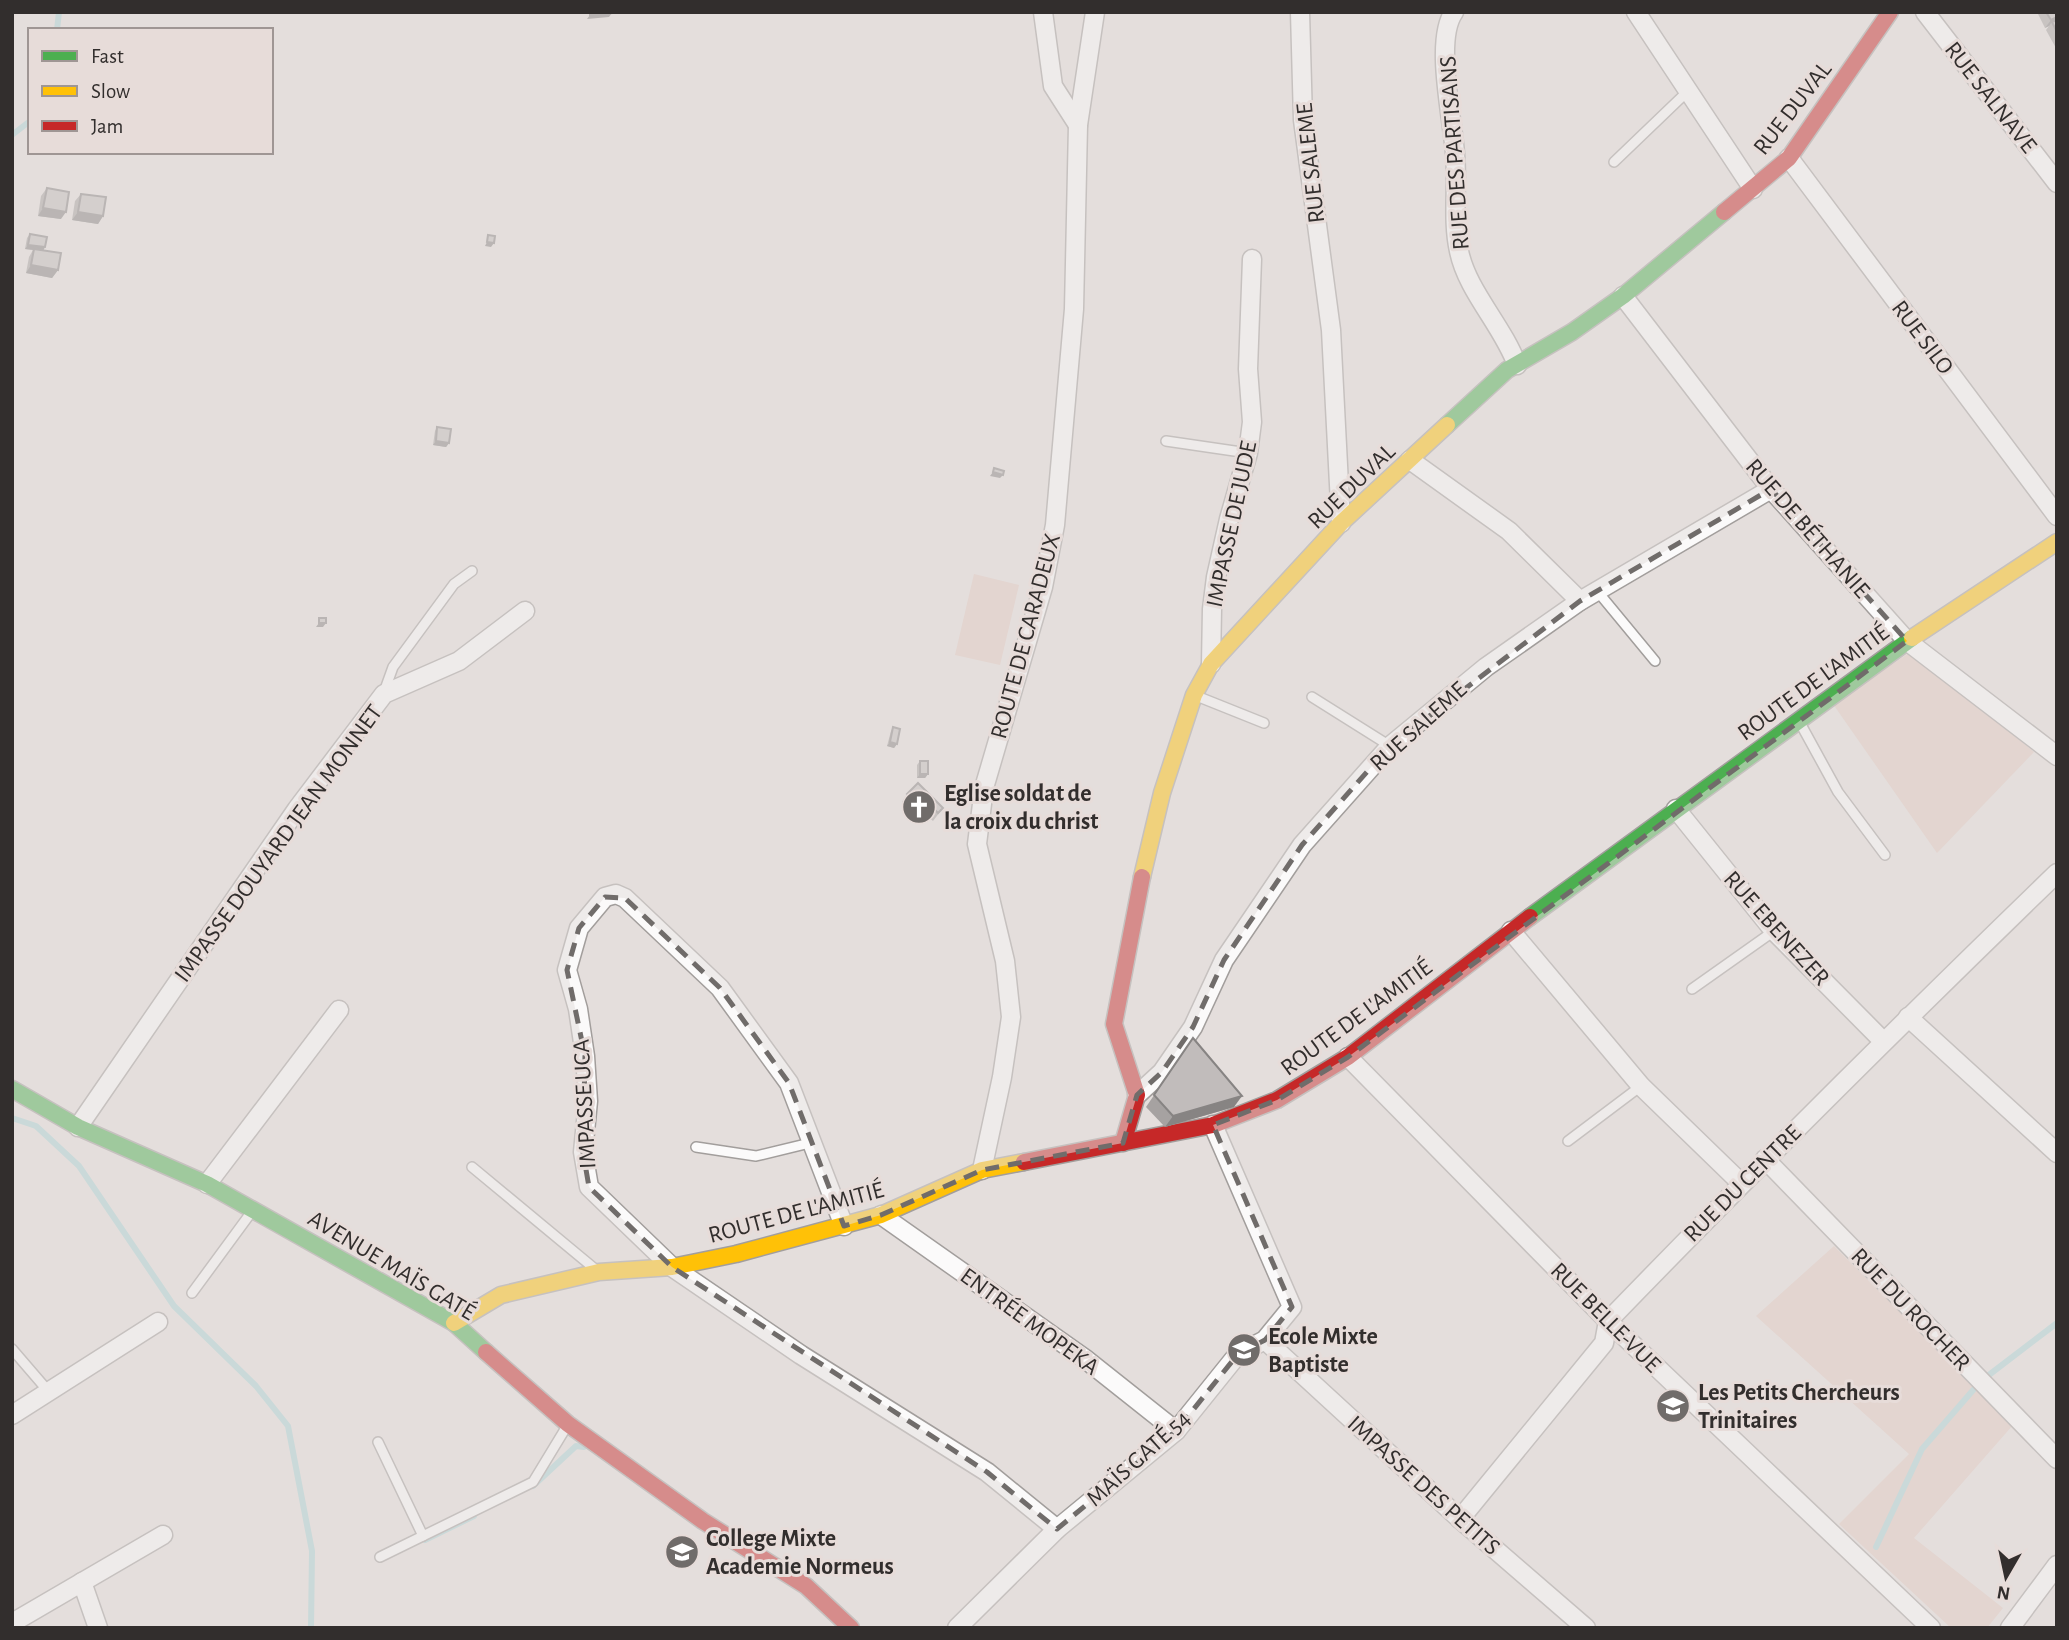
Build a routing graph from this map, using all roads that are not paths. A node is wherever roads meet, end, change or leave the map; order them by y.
1 (1043, 12) edge
2 (1095, 12) edge
3 (1300, 12) edge
4 (1454, 12) edge
5 (1636, 12) edge
6 (1890, 12) edge
7 (1925, 12) edge
8 (1688, 91) junction
9 (1077, 125) junction
10 (1788, 158) junction
11 (1614, 162) dead end
12 (2057, 183) edge
13 (1753, 189) junction
14 (1252, 259) dead end
15 (1623, 296) junction
16 (1517, 365) junction
17 (1166, 441) dead end
18 (1248, 453) junction
19 (1410, 460) junction
20 (1771, 489) junction
21 (2057, 516) edge
22 (1342, 523) junction
23 (2057, 542) edge
24 (472, 571) dead end
25 (1598, 592) junction
26 (1580, 601) junction
27 (525, 611) dead end
28 (1907, 641) junction
29 (1655, 661) dead end
30 (1211, 664) junction
31 (384, 694) junction
32 (1194, 695) junction
33 (1311, 697) dead end
34 (1799, 720) junction
35 (1264, 723) dead end
36 (1390, 746) junction
37 (2057, 756) edge
38 (1676, 809) junction
39 (1885, 855) dead end
40 (2057, 873) edge
41 (1511, 931) junction
42 (1774, 931) junction
43 (1692, 989) dead end
44 (339, 1010) dead end
45 (1908, 1017) junction
46 (1883, 1041) junction
47 (1348, 1056) junction
48 (1641, 1086) junction
49 (12, 1089) edge
50 (1136, 1095) junction
51 (1213, 1125) junction
52 (78, 1127) junction
53 (1568, 1141) dead end
54 (814, 1142) junction
55 (1123, 1143) junction
56 (696, 1147) dead end
57 (2057, 1153) edge
58 (1765, 1159) junction
59 (472, 1167) dead end
60 (982, 1170) junction
61 (207, 1184) junction
62 (1741, 1184) junction
63 (254, 1209) junction
64 (881, 1215) junction
65 (844, 1226) junction
66 (672, 1268) junction
67 (599, 1272) junction
68 (192, 1293) dead end
69 (1608, 1321) junction
70 (158, 1322) dead end
71 (454, 1323) junction
72 (1265, 1340) junction
73 (12, 1349) edge
74 (49, 1392) junction
75 (12, 1415) edge
76 (568, 1424) junction
77 (1177, 1431) junction
78 (378, 1443) dead end
79 (2057, 1459) edge
80 (1460, 1519) junction
81 (1057, 1529) junction
82 (163, 1535) dead end
83 (423, 1536) junction
84 (380, 1557) dead end
85 (2057, 1565) edge
86 (82, 1583) junction
87 (12, 1623) edge
88 (98, 1628) edge
89 (851, 1628) edge
90 (957, 1628) edge
91 (1586, 1628) edge
92 (1931, 1628) edge
93 (2010, 1628) edge

1 - 9 street
2 - 9 street, ROUTE DE CARADEUX
3 - 22 street, RUE SALEME
4 - 16 street, RUE DES PARTISANS
5 - 8 street
6 - 10 street, RUE DUVAL
7 - 12 street, RUE SALNAVE
8 - 11 lane
8 - 13 street
9 - 60 street, ROUTE DE CARADEUX
10 - 13 street, RUE DUVAL
10 - 21 street, RUE SILO
13 - 15 street, RUE DUVAL
14 - 18 street, IMPASSE DE JUDE
15 - 16 street, RUE DUVAL
15 - 20 street, RUE DE BÉTHANIE
16 - 19 street, RUE DUVAL
17 - 18 lane
18 - 30 street, IMPASSE DE JUDE
19 - 22 street, RUE DUVAL
19 - 26 street
20 - 25 street, RUE SALEME
20 - 28 street, RUE DE BÉTHANIE
22 - 30 street, RUE DUVAL
23 - 28 street, ROUTE DE L'AMITIÉ
24 - 31 lane
25 - 26 street, RUE SALEME
25 - 29 lane
26 - 36 street, RUE SALEME
27 - 31 street, IMPASSE DOUYARD JEAN MONNET
28 - 34 street, ROUTE DE L'AMITIÉ
28 - 37 street, RUE DE BÉTHANIE
30 - 32 street, RUE DUVAL
31 - 52 street, IMPASSE DOUYARD JEAN MONNET
32 - 35 lane
32 - 50 street, RUE DUVAL
33 - 36 lane
34 - 38 street, ROUTE DE L'AMITIÉ
34 - 39 lane
36 - 50 street, RUE SALEME
38 - 41 street, ROUTE DE L'AMITIÉ
38 - 42 street, RUE EBENEZER
40 - 45 street, RUE DU CENTRE
41 - 47 street, ROUTE DE L'AMITIÉ
41 - 48 street
42 - 43 lane
42 - 46 street, RUE EBENEZER
44 - 61 street
45 - 46 street, RUE DU CENTRE
45 - 57 street
46 - 58 street, RUE DU CENTRE
47 - 51 street, ROUTE DE L'AMITIÉ
47 - 69 street, RUE BELLE-VUE
48 - 53 lane
48 - 62 street
49 - 52 street, AVENUE MAÏS GATÉ
50 - 55 street
51 - 55 street, ROUTE DE L'AMITIÉ
51 - 72 street, MAÏS GATÉ 54
52 - 61 street, AVENUE MAÏS GATÉ
54 - 56 lane
54 - 65 street
54 - 66 street, IMPASSE UCA
55 - 60 street, ROUTE DE L'AMITIÉ
58 - 62 street, RUE DU CENTRE
58 - 79 street, RUE DU ROCHER
59 - 67 lane
60 - 64 street, ROUTE DE L'AMITIÉ
61 - 63 street, AVENUE MAÏS GATÉ
62 - 69 street, RUE DU CENTRE
63 - 68 lane
63 - 71 street, AVENUE MAÏS GATÉ
64 - 65 street, ROUTE DE L'AMITIÉ
64 - 77 street, ENTRÉE MOPEKA
65 - 66 street, ROUTE DE L'AMITIÉ
66 - 67 street, ROUTE DE L'AMITIÉ
66 - 81 street
67 - 71 street, ROUTE DE L'AMITIÉ
69 - 80 street, RUE DU CENTRE
69 - 92 street, RUE BELLE-VUE
70 - 74 street
71 - 76 street, AVENUE MAÏS GATÉ
72 - 77 street, MAÏS GATÉ 54
72 - 80 street, IMPASSE DES PETITS
73 - 74 lane
74 - 75 street
76 - 83 lane
76 - 89 street, AVENUE MAÏS GATÉ
77 - 81 street, MAÏS GATÉ 54
78 - 83 lane
80 - 91 street, IMPASSE DES PETITS
81 - 90 street, MAÏS GATÉ 54
82 - 86 street
83 - 84 lane
85 - 93 street
86 - 87 street
86 - 88 street

